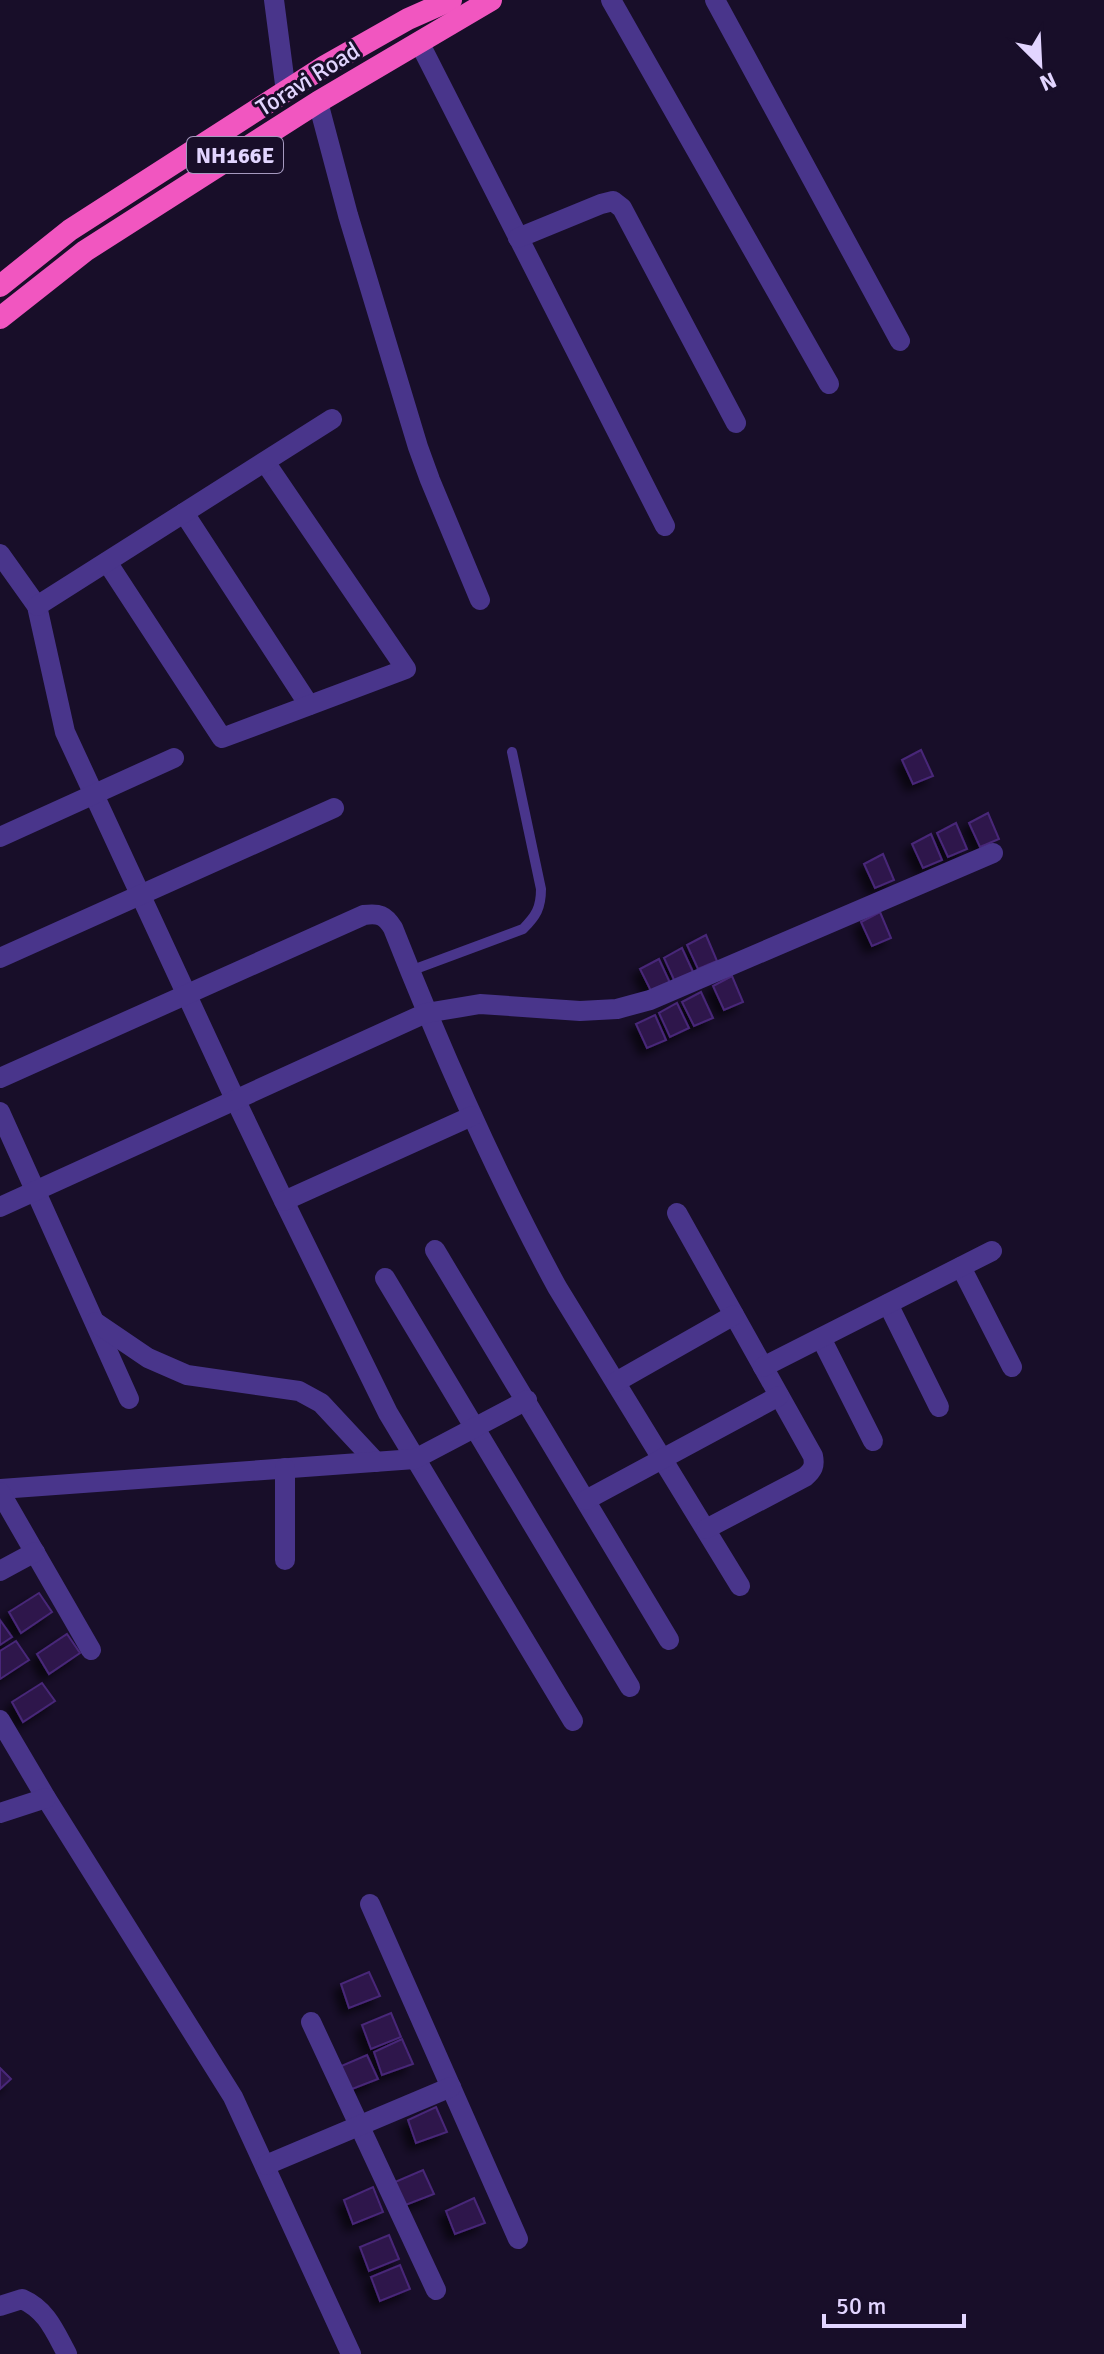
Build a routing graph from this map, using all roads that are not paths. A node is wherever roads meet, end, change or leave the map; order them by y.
1 (274, 0) edge
2 (451, 0) edge
3 (611, 0) edge
4 (715, 0) edge
5 (486, 3) edge
6 (419, 42) junction
7 (286, 92) junction
8 (318, 102) junction
9 (518, 238) junction
10 (0, 286) edge
11 (0, 318) edge
12 (900, 341) dead end
13 (829, 384) dead end
14 (332, 419) dead end
15 (736, 423) dead end
16 (265, 462) junction
17 (184, 513) junction
18 (665, 526) dead end
19 (0, 554) edge
20 (107, 562) junction
21 (480, 600) dead end
22 (37, 606) junction
23 (309, 705) junction
24 (512, 752) dead end
25 (174, 758) dead end
26 (94, 794) junction
27 (334, 808) dead end
28 (0, 837) edge
29 (993, 853) dead end
30 (140, 895) junction
31 (0, 958) edge
32 (410, 971) junction
33 (187, 995) junction
34 (426, 1013) junction
35 (0, 1078) edge
36 (235, 1099) junction
37 (0, 1112) edge
38 (472, 1116) junction
39 (35, 1190) junction
40 (284, 1201) junction
41 (0, 1207) edge
42 (677, 1213) dead end
43 (435, 1250) dead end
44 (992, 1251) dead end
45 (961, 1267) junction
46 (385, 1278) dead end
47 (888, 1304) junction
48 (734, 1315) junction
49 (95, 1322) junction
50 (821, 1338) junction
51 (763, 1367) junction
52 (1012, 1367) dead end
53 (616, 1382) junction
54 (779, 1396) junction
55 (129, 1399) dead end
56 (527, 1400) junction
57 (939, 1407) dead end
58 (475, 1428) junction
59 (873, 1441) dead end
60 (415, 1459) junction
61 (662, 1459) junction
62 (376, 1462) junction
63 (285, 1468) junction
64 (0, 1490) edge
65 (586, 1500) junction
66 (706, 1529) junction
67 (35, 1552) junction
68 (285, 1560) dead end
69 (0, 1571) edge
70 (740, 1586) dead end
71 (669, 1640) dead end
72 (91, 1650) dead end
73 (630, 1687) dead end
74 (0, 1720) edge
75 (573, 1721) dead end
76 (46, 1798) junction
77 (0, 1813) edge
78 (370, 1904) dead end
79 (311, 2022) dead end
80 (451, 2087) junction
81 (359, 2126) junction
82 (266, 2165) junction
83 (518, 2239) dead end
84 (436, 2290) dead end
85 (0, 2306) edge
86 (67, 2354) edge
87 (351, 2354) edge

1 - 7 street
2 - 7 highway, Toravi Road / NH166E
3 - 13 street
4 - 12 street
5 - 6 highway, Toravi Road / NH166E
6 - 8 highway, Toravi Road / NH166E
6 - 9 street
7 - 10 highway, Toravi Road / NH166E
8 - 11 highway, Toravi Road / NH166E
8 - 21 street
9 - 15 street
9 - 18 street
14 - 16 street
16 - 17 street
16 - 23 street
17 - 20 street
17 - 23 street
19 - 22 street
20 - 22 street
20 - 23 street
22 - 26 street
24 - 32 lane
25 - 26 street
26 - 28 street
26 - 30 street
27 - 30 street
29 - 34 street
30 - 31 street
30 - 33 street
32 - 33 street
32 - 34 street
33 - 35 street
33 - 36 street
34 - 36 street
34 - 38 street
36 - 39 street
36 - 40 street
37 - 39 street
38 - 40 street
38 - 53 street
39 - 41 street
39 - 49 street
40 - 60 street
42 - 48 street
43 - 56 street
44 - 45 street
45 - 47 street
45 - 52 street
46 - 58 street
47 - 50 street
47 - 57 street
48 - 51 street
48 - 53 street
49 - 55 street
49 - 62 street
50 - 51 street
50 - 59 street
51 - 54 street
53 - 61 street
54 - 61 street
54 - 66 street
56 - 58 street
56 - 65 street
58 - 60 street
58 - 73 street
60 - 62 street
60 - 75 street
61 - 65 street
61 - 66 street
62 - 63 street
63 - 64 street
63 - 68 street
64 - 67 street
65 - 71 street
66 - 70 street
67 - 69 street
67 - 72 street
74 - 76 street
76 - 77 street
76 - 82 street
78 - 80 street
79 - 81 street
80 - 81 street
80 - 83 street
81 - 82 street
81 - 84 street
82 - 87 street
85 - 86 street

